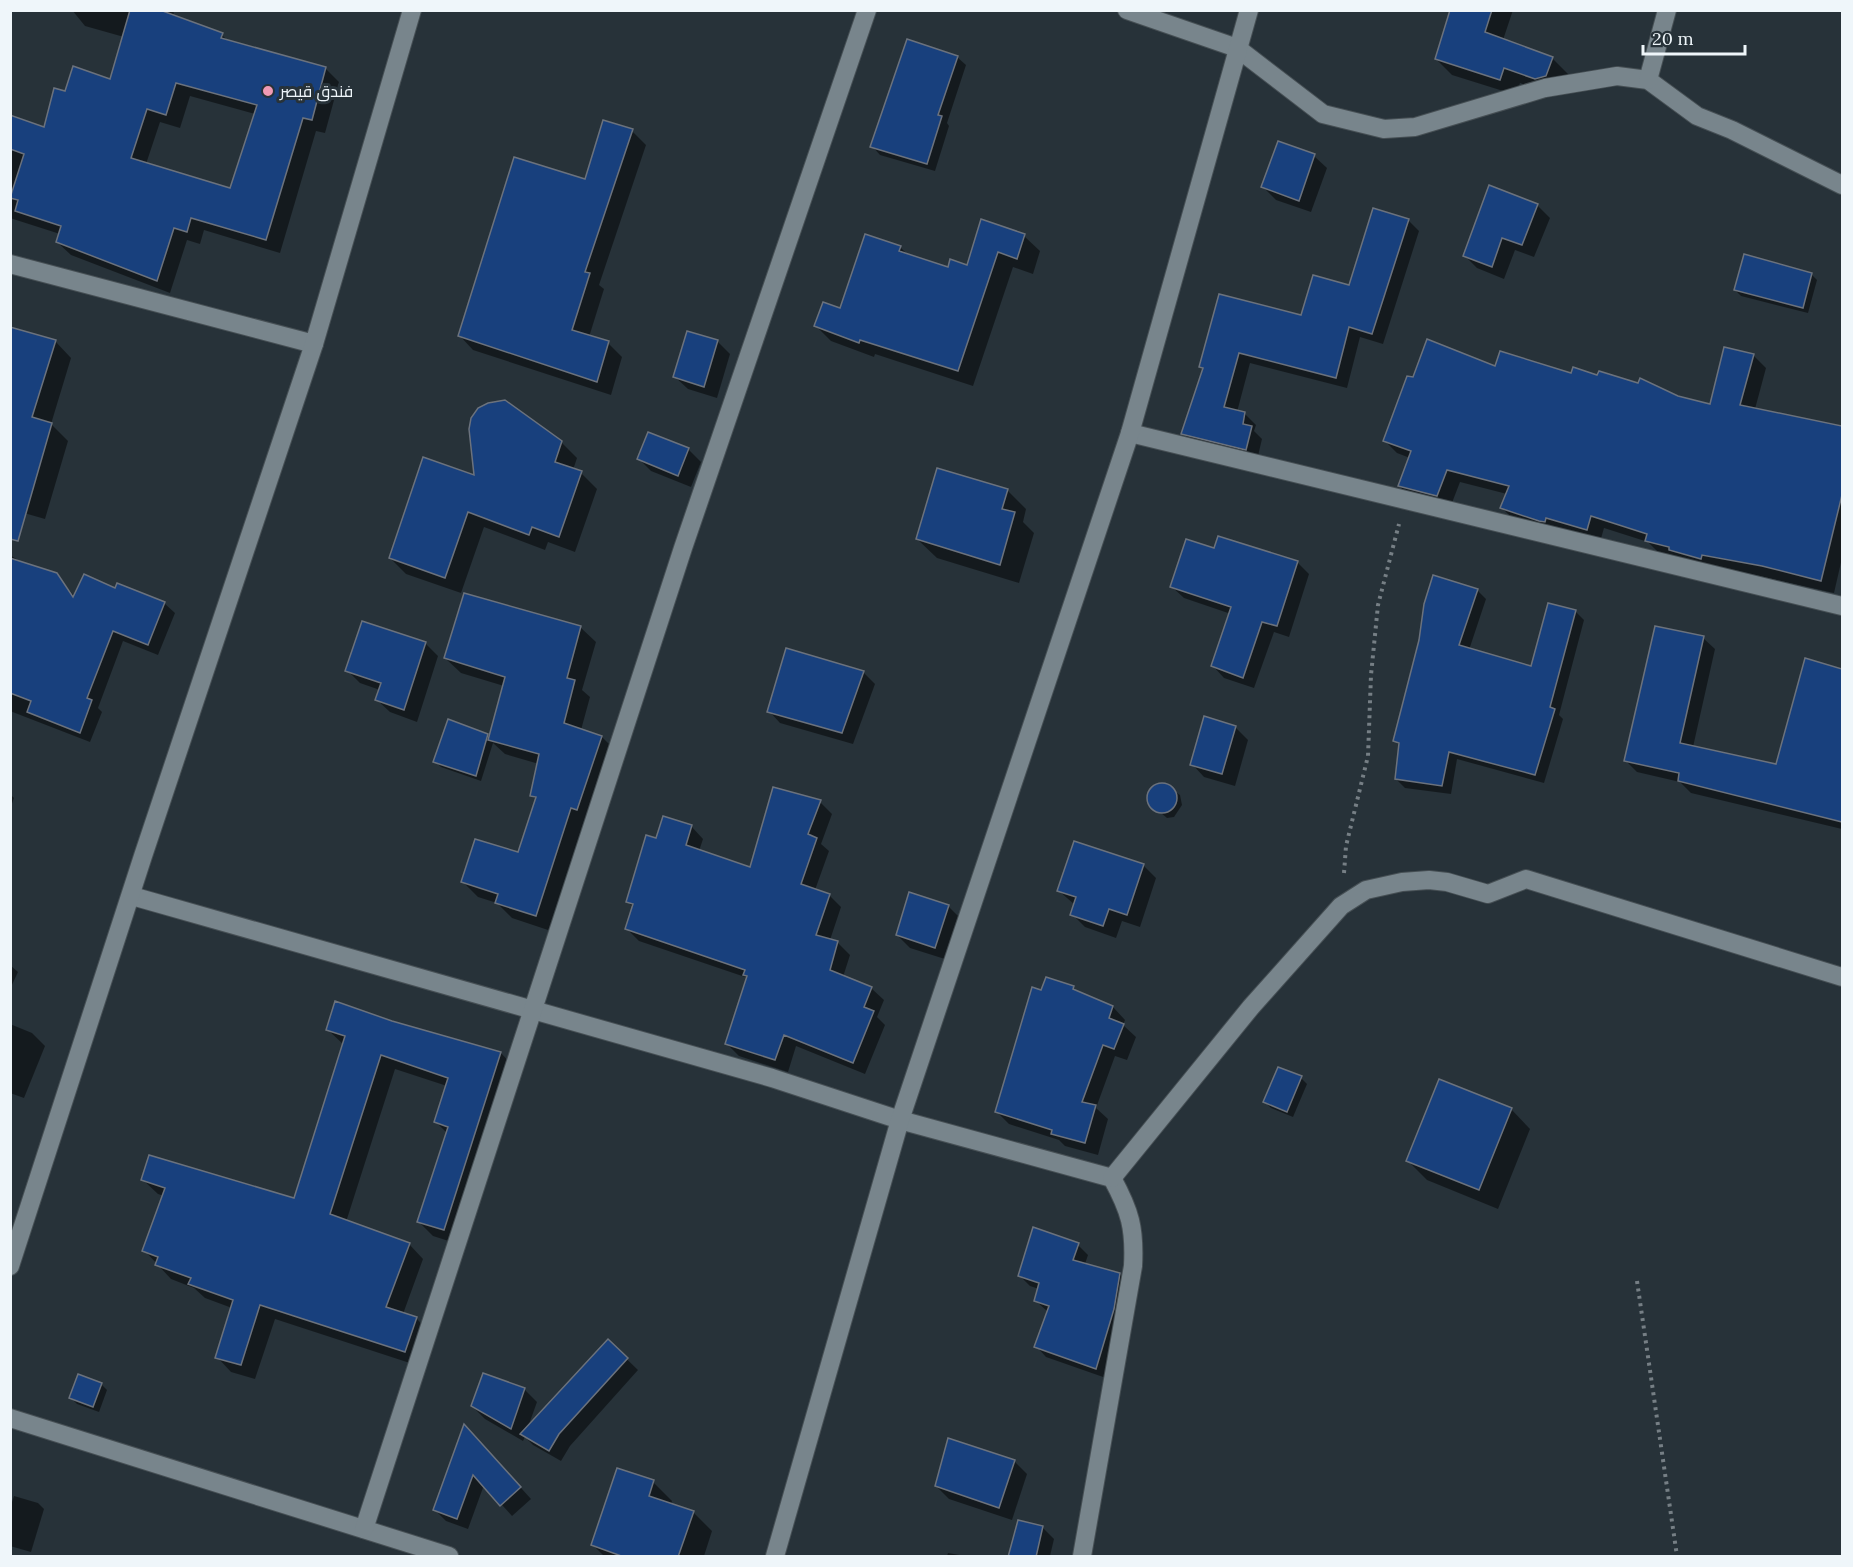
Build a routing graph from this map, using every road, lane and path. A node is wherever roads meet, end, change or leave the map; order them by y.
1 (412, 10) edge
2 (867, 10) edge
3 (1127, 10) edge
4 (1249, 10) edge
5 (1666, 10) edge
6 (1237, 48) junction
7 (1648, 80) junction
8 (1842, 185) edge
9 (10, 264) edge
10 (314, 344) junction
11 (1130, 433) junction
12 (1405, 500) junction
13 (1842, 606) edge
14 (132, 896) junction
15 (1341, 906) junction
16 (1842, 977) edge
17 (534, 1012) junction
18 (900, 1120) junction
19 (1112, 1178) junction
20 (10, 1266) edge
21 (1636, 1281) dead end
22 (10, 1418) edge
23 (364, 1529) junction
24 (449, 1557) edge
25 (775, 1557) edge
26 (1082, 1557) edge
27 (1677, 1557) edge

1 - 10 street
2 - 17 street
3 - 6 street
4 - 6 street
5 - 7 street
6 - 7 street
6 - 11 street
7 - 8 street
9 - 10 street
10 - 14 street
11 - 12 street
11 - 18 street
12 - 13 street
12 - 15 path
14 - 17 street
14 - 20 street
15 - 16 street
15 - 19 street
17 - 18 street
17 - 23 street
18 - 19 street
18 - 25 street
19 - 26 street
21 - 27 path
22 - 23 street
23 - 24 street

